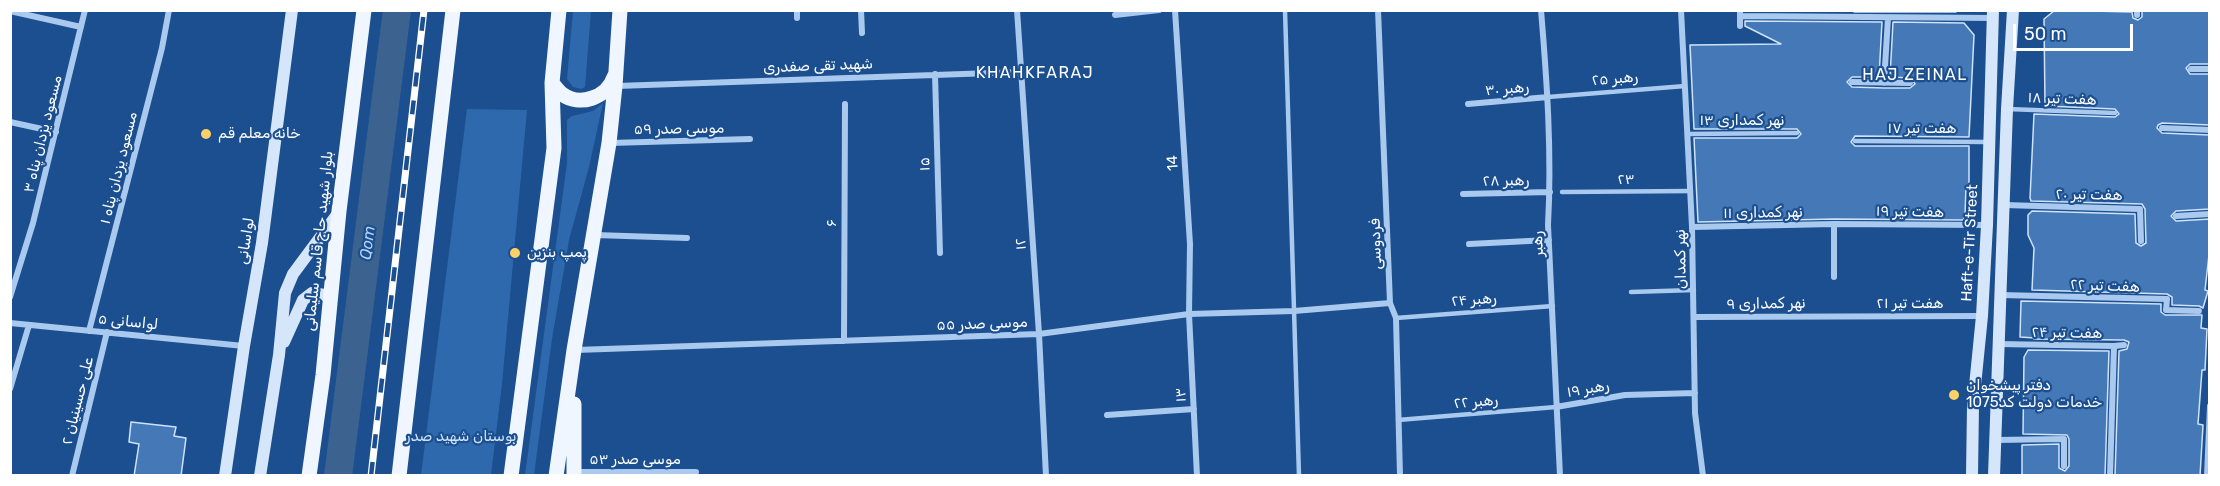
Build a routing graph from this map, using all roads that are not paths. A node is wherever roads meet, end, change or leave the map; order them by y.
1 (85, 10) edge
2 (169, 10) edge
3 (292, 10) edge
4 (364, 10) edge
5 (453, 10) edge
6 (559, 10) edge
7 (620, 10) edge
8 (797, 10) edge
9 (861, 10) edge
10 (1017, 10) edge
11 (1159, 10) edge
12 (1175, 10) edge
13 (1285, 10) edge
14 (1378, 10) edge
15 (1541, 10) edge
16 (1681, 10) edge
17 (2013, 10) edge
18 (10, 11) edge
19 (1740, 13) edge
20 (1847, 14) edge
21 (1920, 14) edge
22 (1993, 14) edge
23 (1115, 15) dead end
24 (797, 18) dead end
25 (1888, 18) junction
26 (1740, 26) dead end
27 (81, 27) junction
28 (862, 33) dead end
29 (616, 67) junction
30 (2191, 69) dead end
31 (2210, 69) edge
32 (1021, 72) junction
33 (934, 74) junction
34 (1852, 82) dead end
35 (552, 83) junction
36 (1884, 83) junction
37 (1910, 83) dead end
38 (615, 86) junction
39 (1685, 86) junction
40 (1548, 97) junction
41 (845, 104) dead end
42 (1468, 104) dead end
43 (2007, 109) junction
44 (2115, 113) dead end
45 (10, 122) edge
46 (2162, 128) dead end
47 (2210, 130) edge
48 (56, 132) junction
49 (1797, 133) dead end
50 (1688, 134) junction
51 (750, 139) dead end
52 (1856, 141) dead end
53 (1989, 142) junction
54 (609, 143) junction
55 (1690, 191) junction
56 (1550, 192) junction
57 (1562, 192) dead end
58 (1463, 194) dead end
59 (2004, 205) junction
60 (339, 211) junction
61 (2210, 214) edge
62 (2176, 216) dead end
63 (1834, 224) junction
64 (1987, 225) junction
65 (1692, 226) junction
66 (594, 234) junction
67 (687, 238) dead end
68 (1549, 240) junction
69 (2141, 241) dead end
70 (1469, 243) dead end
71 (940, 252) dead end
72 (1834, 277) dead end
73 (1694, 290) junction
74 (1631, 292) dead end
75 (2000, 295) junction
76 (331, 296) junction
77 (10, 297) edge
78 (1390, 303) junction
79 (1553, 306) junction
80 (1294, 311) junction
81 (2199, 311) dead end
82 (1190, 314) junction
83 (1837, 316) joint
84 (1982, 316) junction
85 (1694, 317) junction
86 (1396, 318) junction
87 (10, 323) edge
88 (29, 325) junction
89 (89, 331) junction
90 (107, 332) junction
91 (1039, 334) junction
92 (844, 341) junction
93 (1998, 344) junction
94 (2124, 345) dead end
95 (244, 346) junction
96 (2114, 346) junction
97 (574, 350) junction
98 (279, 355) junction
99 (10, 389) edge
100 (1695, 393) junction
101 (2210, 406) edge
102 (1556, 407) junction
103 (1194, 409) junction
104 (2209, 413) edge
105 (1107, 415) dead end
106 (1398, 420) junction
107 (1995, 440) junction
108 (2064, 466) dead end
109 (696, 472) dead end
110 (574, 473) edge
111 (72, 476) edge
112 (225, 476) edge
113 (260, 476) edge
114 (309, 476) edge
115 (399, 476) edge
116 (511, 476) edge
117 (556, 476) edge
118 (1046, 476) edge
119 (1197, 476) edge
120 (1299, 476) edge
121 (1400, 476) edge
122 (1560, 476) edge
123 (1704, 476) edge
124 (1972, 476) edge
125 (1994, 476) edge
126 (2110, 476) edge
127 (2207, 476) edge

1 - 27 street, ۳ مسعود یزدان پناه
2 - 89 street, ۱ مسعود یزدان پناه
3 - 95 main road, لواسانی
4 - 60 main road, بلوار شهید حاج قاسم سلیمانی
5 - 115 main road
6 - 35 main road
7 - 29 main road
8 - 24 street
9 - 28 street
10 - 32 street, ۱۲
11 - 23 street
12 - 82 street, 14
13 - 80 lane
14 - 78 street, فردوسی
15 - 40 street, رهبر
16 - 39 street, نهر کمدان
17 - 43 main road
18 - 27 street
19 - 20 street
19 - 26 street
20 - 25 street
21 - 22 street
21 - 25 street
22 - 53 main road, Haft-e-Tir Street
25 - 36 street
27 - 48 street, ۳ مسعود یزدان پناه
29 - 35 main road
29 - 38 main road
30 - 31 street
32 - 33 street, شهید تقی صفدری
32 - 91 street, ۱۲
33 - 38 street, شهید تقی صفدری
33 - 71 street, ۱۵
34 - 36 street
35 - 116 main road
36 - 37 street
38 - 54 main road
39 - 40 lane, رهبر ۲۵
39 - 50 street, نهر کمدان
40 - 42 street, رهبر ۳۰
40 - 56 street, رهبر
41 - 92 street, ۶
43 - 44 lane, هفت تیر ۱۸
43 - 59 main road
45 - 48 street
46 - 47 street
48 - 77 street, ۳ مسعود یزدان پناه
49 - 50 lane, نهر کمداری ۱۳
50 - 55 street, نهر کمدان
51 - 54 street, موسی صدر ۵۹
52 - 53 lane, هفت تیر ۱۷
53 - 64 main road, Haft-e-Tir Street
54 - 66 main road
55 - 57 lane, ۲۳
55 - 65 street, نهر کمدان
56 - 58 street, رهبر ۲۸
56 - 68 street, رهبر
59 - 69 street, هفت تیر ۲۰
59 - 75 main road
60 - 76 main road, بلوار شهید حاج قاسم سلیمانی
60 - 98 main road
61 - 62 street
63 - 64 street, هفت تیر ۱۹
63 - 65 street, نهر کمداری ۱۱
63 - 72 street
64 - 84 main road, Haft-e-Tir Street
65 - 73 street, نهر کمدان
66 - 67 street
66 - 97 main road
68 - 70 street
68 - 79 street, رهبر
73 - 74 lane
73 - 85 street, نهر کمدان
75 - 81 street, هفت تیر ۲۲
75 - 93 main road
76 - 98 main road
76 - 114 main road, بلوار شهید حاج قاسم سلیمانی
78 - 80 street, موسی صدر ۵۵
78 - 86 street, فردوسی
79 - 86 lane, رهبر ۲۴
79 - 102 street, رهبر
80 - 82 street, موسی صدر ۵۵
80 - 120 lane
82 - 91 street, موسی صدر ۵۵
82 - 103 street, ۱۳
83 - 84 street, هفت تیر ۲۱
83 - 85 street, نهر کمداری ۹
84 - 124 main road, Haft-e-Tir Street
85 - 100 street, نهر کمدان
86 - 106 street, فردوسی
87 - 88 street, لواسانی ۵
88 - 89 street, لواسانی ۵
88 - 99 street
89 - 90 street, لواسانی ۵
90 - 95 street, لواسانی ۵
90 - 111 street, ۲ علی حسینیان
91 - 92 street, موسی صدر ۵۵
91 - 118 street, ۱۲
92 - 97 street, موسی صدر ۵۵
93 - 96 street, هفت تیر ۲۴
93 - 107 main road
94 - 96 street
95 - 112 main road, لواسانی
96 - 126 street, هفت تیر ۲۴
97 - 110 main road
97 - 117 main road
98 - 113 main road
100 - 102 street, رهبر ۱۹
100 - 123 street, نهر کمدان
101 - 104 street
102 - 106 lane, رهبر ۲۲
102 - 122 street, رهبر
103 - 105 street
103 - 119 street, ۱۳
104 - 127 street
106 - 121 street, فردوسی
107 - 108 street
107 - 125 main road
109 - 110 street, موسی صدر ۵۳

